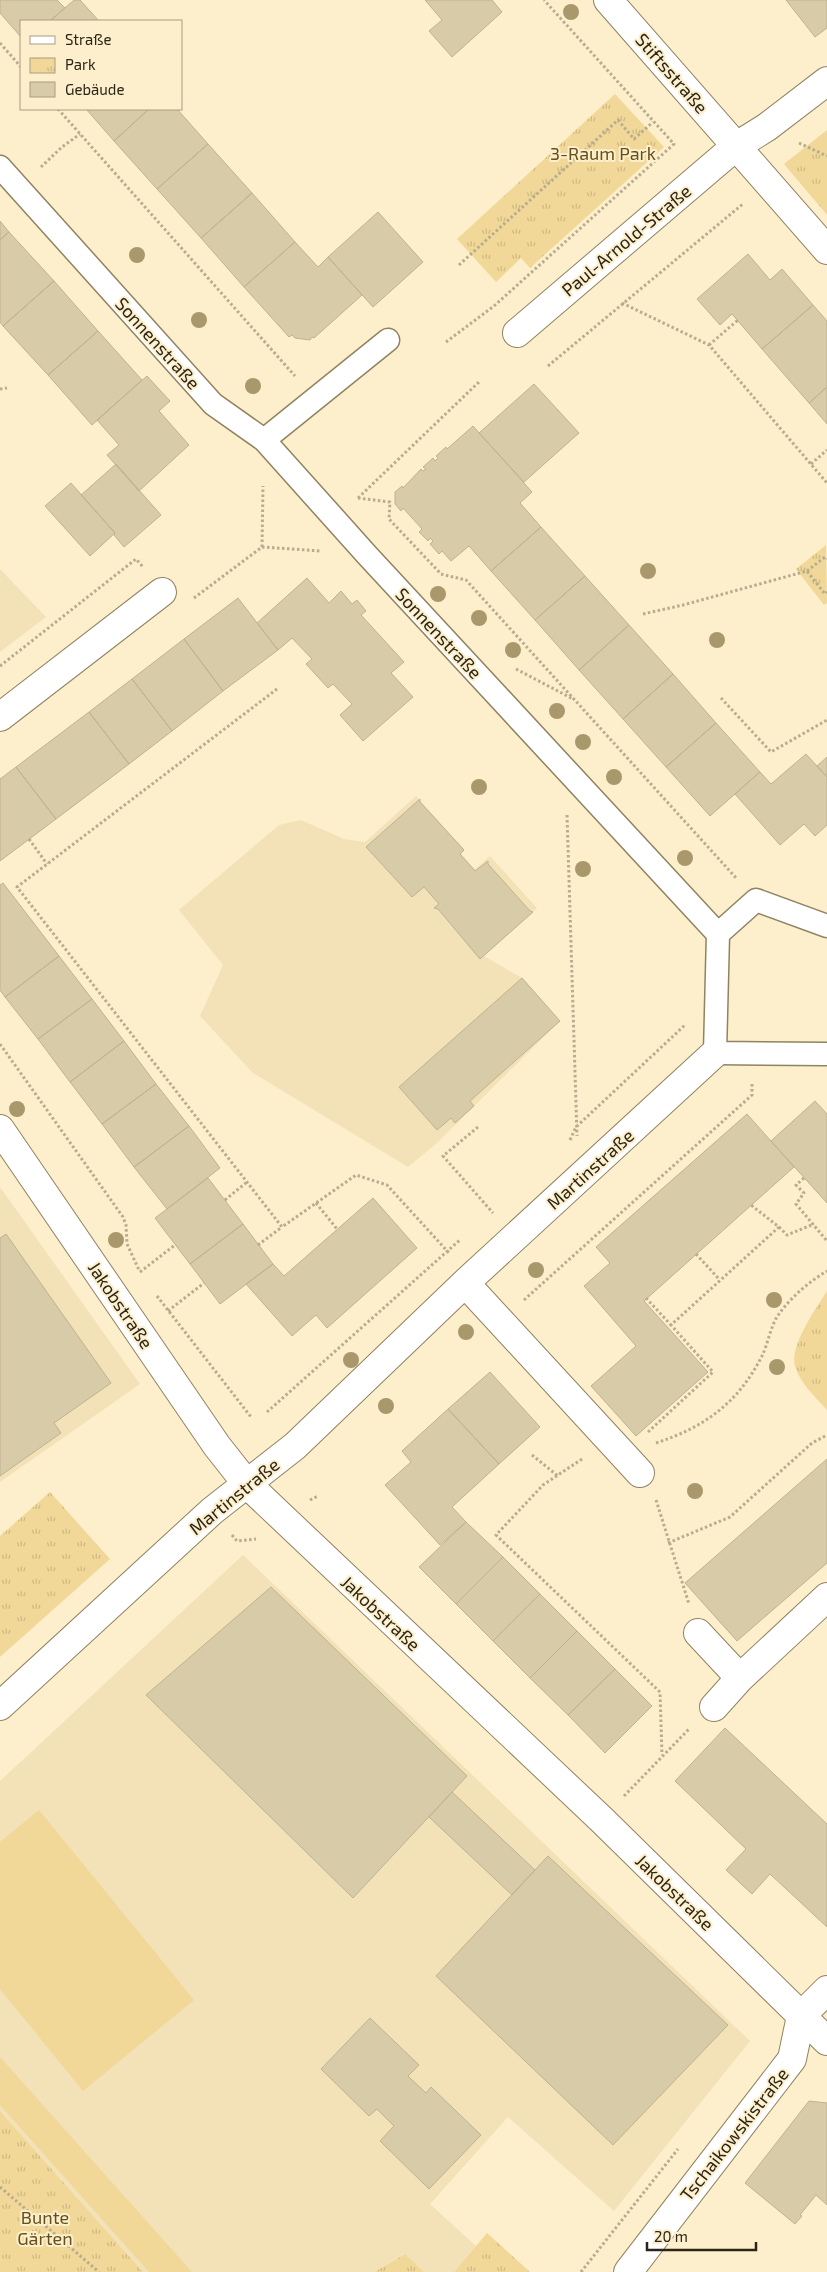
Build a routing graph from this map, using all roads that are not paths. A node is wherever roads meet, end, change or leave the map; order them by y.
1 (608, 0) edge
2 (827, 81) edge
3 (735, 147) junction
4 (0, 167) edge
5 (827, 250) edge
6 (517, 333) dead end
7 (388, 340) dead end
8 (264, 440) junction
9 (162, 592) dead end
10 (0, 717) edge
11 (827, 926) edge
12 (718, 934) junction
13 (714, 1053) junction
14 (827, 1054) edge
15 (0, 1129) edge
16 (464, 1283) junction
17 (640, 1473) road end
18 (247, 1484) junction
19 (827, 1597) edge
20 (698, 1633) road end
21 (740, 1678) junction
22 (0, 1706) edge
23 (714, 1707) dead end
24 (827, 1990) edge
25 (801, 2016) junction
26 (827, 2041) edge
27 (628, 2272) edge

1 - 3 street, Stiftsstraße
2 - 3 street, Paul-Arnold-Straße
3 - 5 street, Stiftsstraße
3 - 6 street, Paul-Arnold-Straße
4 - 8 street, Sonnenstraße
7 - 8 street
8 - 12 street, Sonnenstraße
9 - 10 street
11 - 12 street
12 - 13 street
13 - 14 street
13 - 16 street, Martinstraße
15 - 18 street, Jakobstraße
16 - 17 street
16 - 18 street, Martinstraße
18 - 22 street, Martinstraße
18 - 25 street, Jakobstraße
19 - 21 street
20 - 21 street
21 - 23 street
24 - 25 street
25 - 26 street, Jakobstraße
25 - 27 street, Tschaikowskistraße

